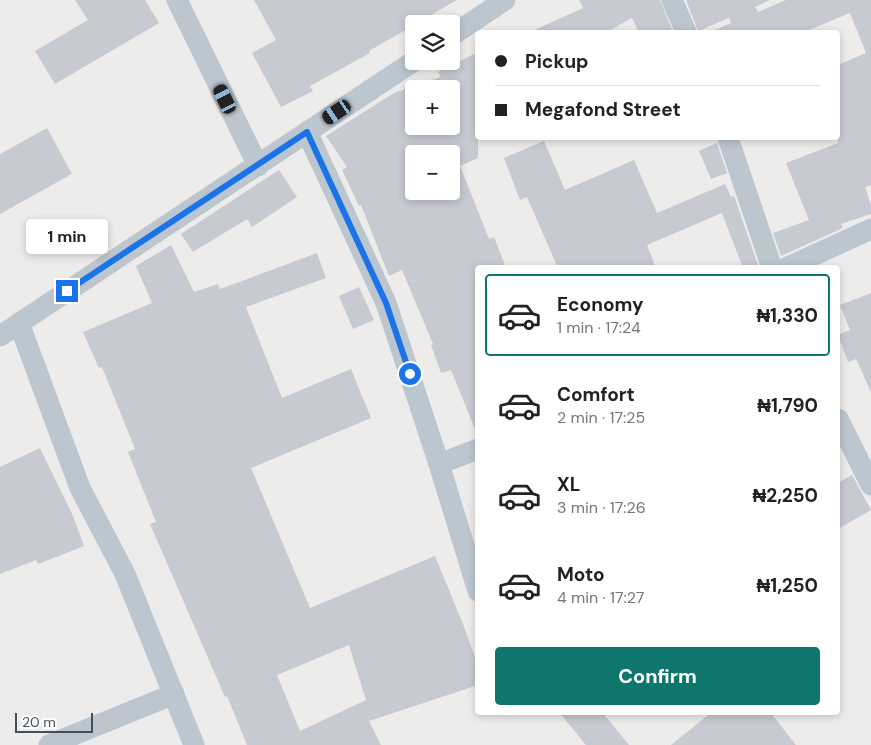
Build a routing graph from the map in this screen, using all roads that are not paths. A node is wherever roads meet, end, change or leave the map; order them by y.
1 (177, 0) edge
2 (505, 0) edge
3 (672, 0) edge
4 (460, 30) edge
5 (685, 30) edge
6 (405, 67) edge
7 (307, 132) junction
8 (729, 140) edge
9 (258, 166) junction
10 (871, 229) edge
11 (771, 265) edge
12 (793, 265) edge
13 (19, 322) junction
14 (0, 336) edge
15 (840, 423) edge
16 (475, 450) edge
17 (439, 464) junction
18 (871, 485) edge
19 (475, 580) edge
20 (174, 694) junction
21 (49, 745) edge
22 (194, 745) edge

1 - 9 street
2 - 4 street
3 - 5 street
6 - 7 street
7 - 9 street
7 - 17 street
8 - 11 street
9 - 13 street
10 - 12 street
13 - 14 street
13 - 20 street
15 - 18 street
16 - 17 street
17 - 19 street
20 - 21 street
20 - 22 street

